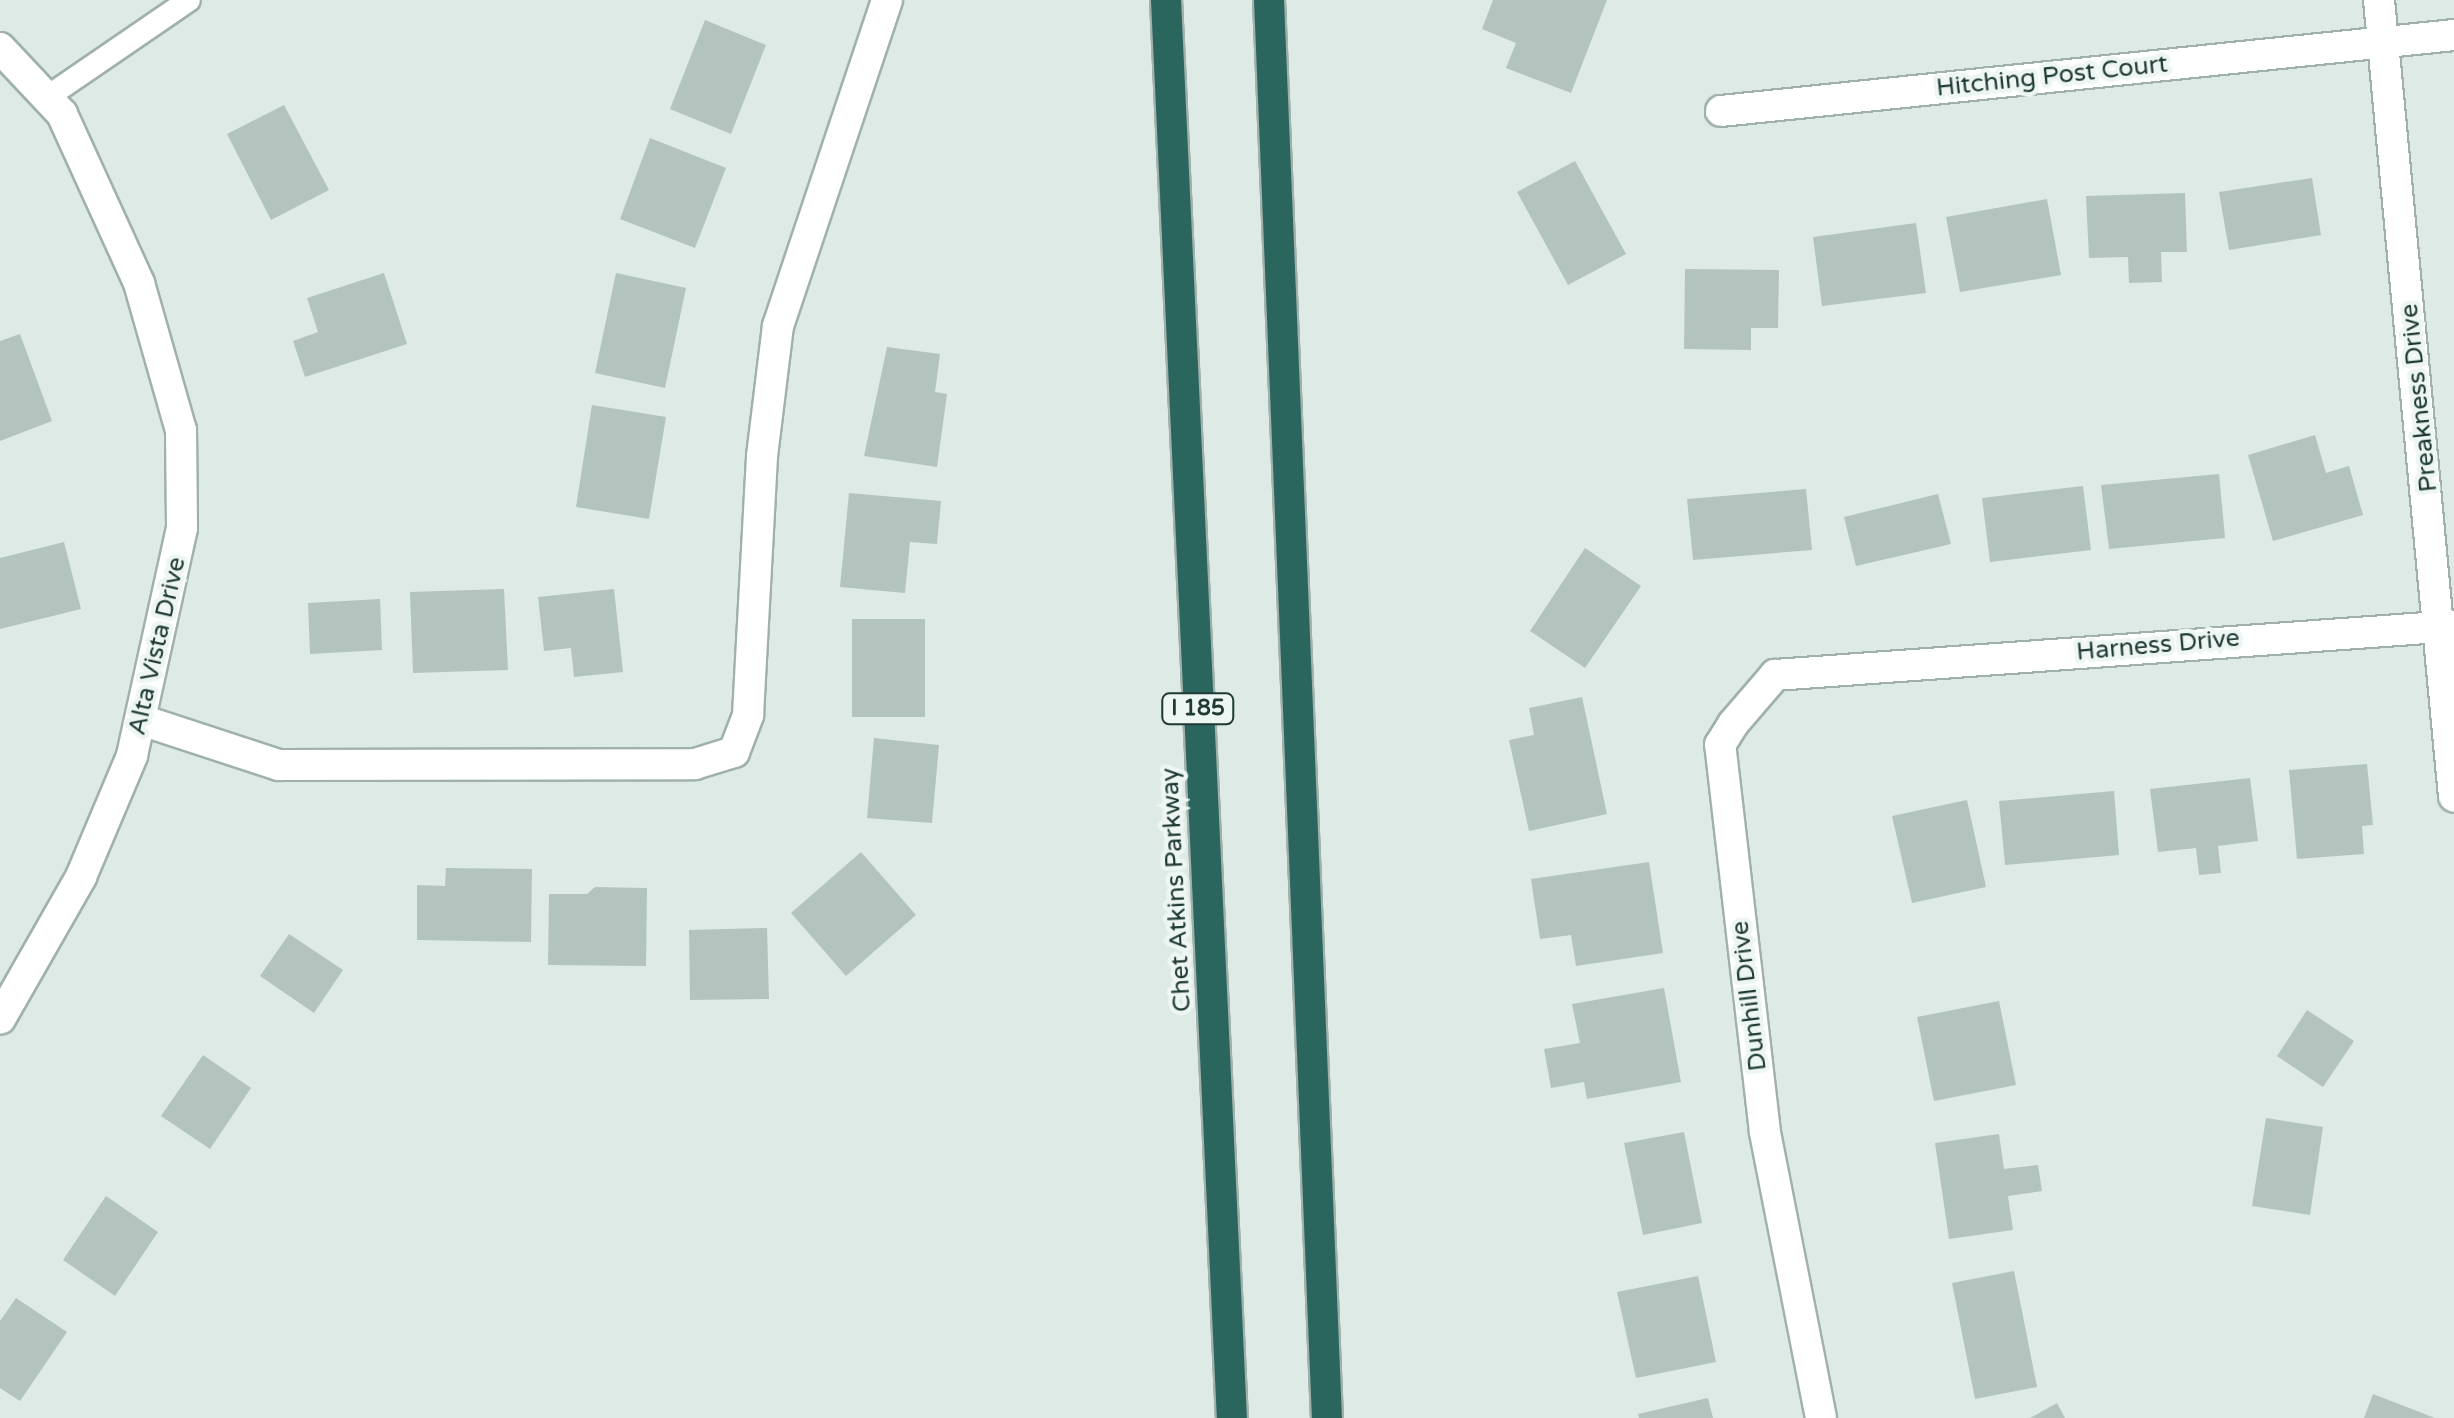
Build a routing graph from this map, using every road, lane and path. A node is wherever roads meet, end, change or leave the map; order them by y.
1 (190, 0) edge
2 (887, 0) edge
3 (1166, 0) edge
4 (1269, 0) edge
5 (2379, 0) edge
6 (2454, 35) edge
7 (2383, 42) junction
8 (0, 48) edge
9 (46, 98) junction
10 (1721, 111) dead end
11 (2448, 627) edge
12 (1862, 669) joint
13 (141, 720) junction
14 (2454, 796) edge
15 (0, 1019) edge
16 (1232, 1418) edge
17 (1328, 1418) edge
18 (1821, 1418) edge

1 - 9 lane
2 - 13 street
3 - 16 highway, Chet Atkins Parkway / I 185
4 - 17 highway
5 - 7 street, Preakness Drive
6 - 7 street, Hitching Post Court
7 - 10 street, Hitching Post Court
7 - 11 street, Preakness Drive
8 - 9 street, Alta Vista Drive
9 - 13 street, Alta Vista Drive
11 - 12 street, Harness Drive
11 - 14 street, Preakness Drive
12 - 18 street, Dunhill Drive
13 - 15 street, Alta Vista Drive

